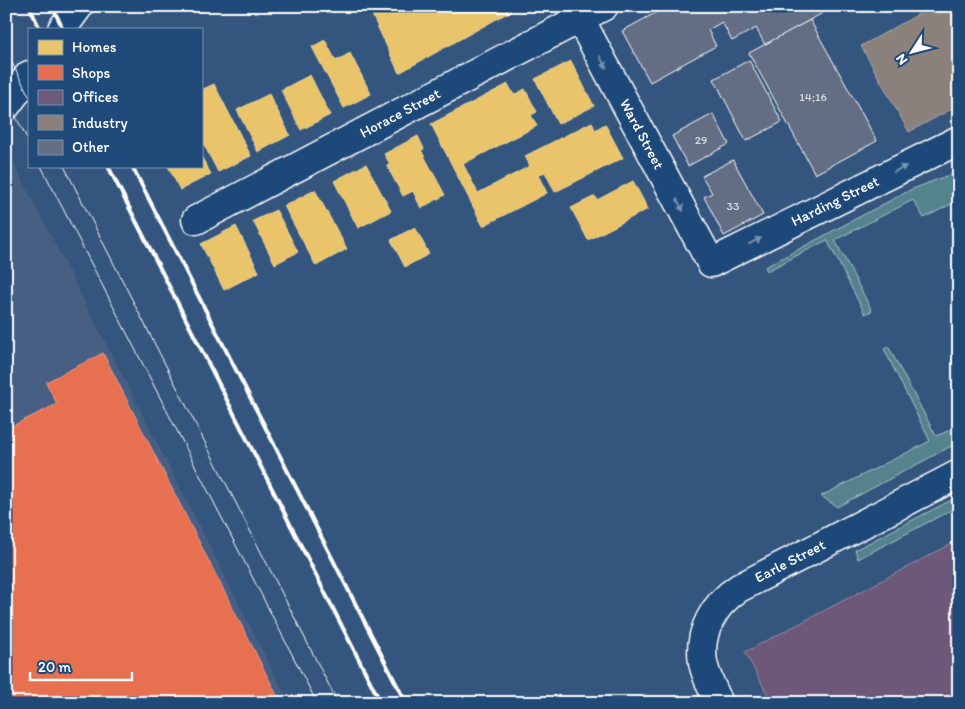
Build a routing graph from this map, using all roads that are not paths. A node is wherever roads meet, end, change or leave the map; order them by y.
1 (78, 6) edge
2 (604, 6) edge
3 (576, 13) edge
4 (63, 28) edge
5 (28, 76) edge
6 (6, 106) edge
7 (959, 140) edge
8 (196, 220) dead end
9 (711, 263) joint
10 (959, 474) edge
11 (719, 703) edge

1 - 4 street
2 - 3 street, Horace Street
3 - 8 street, Horace Street
3 -> 9 street, Ward Street
5 - 6 street
9 -> 7 street, Harding Street
10 - 11 street, Earle Street

